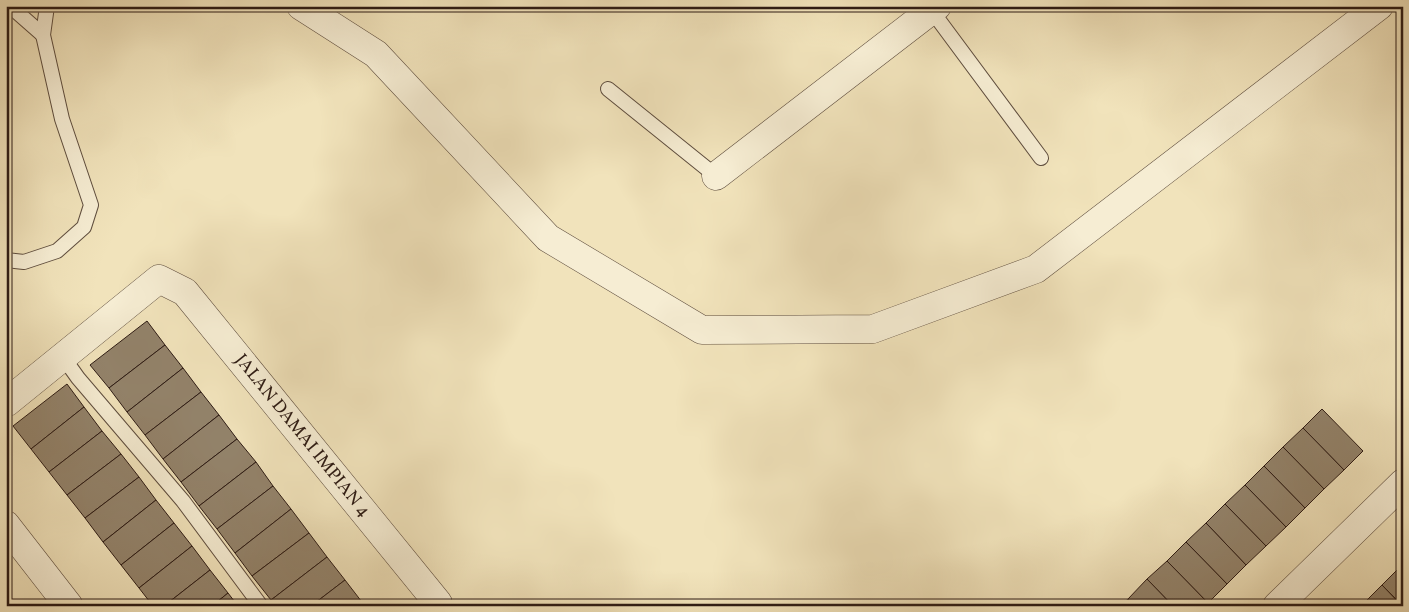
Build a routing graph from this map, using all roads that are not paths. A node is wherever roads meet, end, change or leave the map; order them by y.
1 (10, 6) edge
2 (47, 6) edge
3 (301, 6) edge
4 (1379, 6) edge
5 (932, 8) edge
6 (43, 36) junction
7 (608, 89) dead end
8 (1042, 158) dead end
9 (716, 176) joint
10 (6, 260) edge
11 (63, 357) junction
12 (6, 403) edge
13 (1403, 482) edge
14 (6, 525) edge
15 (438, 605) edge
16 (69, 606) edge
17 (261, 606) edge
18 (1277, 606) edge

1 - 6 lane
2 - 6 lane
3 - 4 street
5 - 8 lane
5 - 9 street
6 - 10 lane
7 - 9 lane
11 - 12 street
11 - 15 street, JALAN DAMAI IMPIAN 4
11 - 17 lane
13 - 18 street
14 - 16 street

